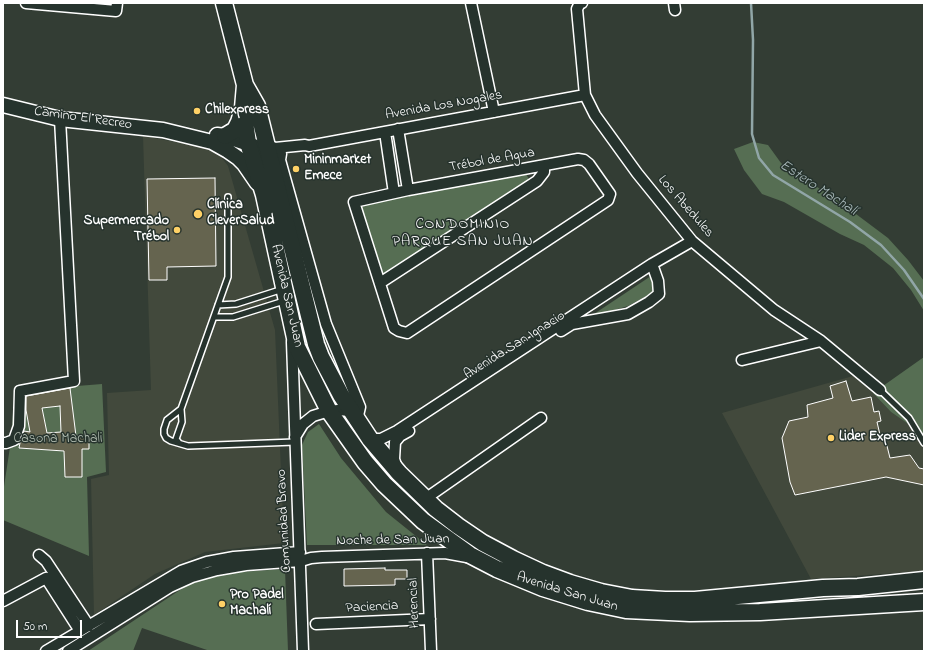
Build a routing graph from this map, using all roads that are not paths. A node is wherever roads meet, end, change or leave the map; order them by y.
1 (26, 3) edge
2 (117, 3) edge
3 (224, 3) edge
4 (471, 3) edge
5 (582, 3) edge
6 (84, 6) edge
7 (245, 85) junction
8 (585, 95) junction
9 (3, 105) edge
10 (243, 108) junction
11 (494, 112) junction
12 (60, 119) junction
13 (398, 129) junction
14 (163, 130) junction
15 (385, 132) junction
16 (225, 136) junction
17 (248, 143) junction
18 (266, 144) junction
19 (309, 146) junction
20 (275, 164) junction
21 (544, 166) junction
22 (408, 190) junction
23 (394, 193) junction
24 (264, 195) junction
25 (228, 196) dead end
26 (692, 241) junction
27 (652, 264) junction
28 (380, 283) junction
29 (285, 295) junction
30 (218, 305) junction
31 (214, 317) junction
32 (570, 321) junction
33 (292, 330) junction
34 (821, 341) junction
35 (742, 360) dead end
36 (479, 381) junction
37 (880, 390) joint
38 (181, 409) junction
39 (329, 411) junction
40 (354, 416) junction
41 (541, 418) dead end
42 (295, 439) junction
43 (370, 439) junction
44 (924, 442) edge
45 (3, 443) edge
46 (179, 444) junction
47 (399, 472) junction
48 (425, 499) junction
49 (427, 553) junction
50 (39, 555) dead end
51 (300, 557) junction
52 (485, 562) junction
53 (51, 569) junction
54 (46, 578) junction
55 (924, 580) edge
56 (3, 601) edge
57 (924, 602) edge
58 (430, 619) junction
59 (316, 624) dead end
60 (85, 629) junction
61 (46, 651) edge
62 (68, 651) edge
63 (303, 651) edge
64 (431, 651) edge

1 - 6 street
2 - 6 street
3 - 7 main road, Avenida San Juan
4 - 11 street
5 - 8 street, Los Abedules
7 - 10 main road, Avenida San Juan
7 - 18 main road, Avenida San Juan
8 - 11 street, Avenida Los Nogales
8 - 26 street, Los Abedules
9 - 12 main road, Camino El Recreo
10 - 16 main road
10 - 17 main road, Avenida San Juan
11 - 13 street, Avenida Los Nogales
12 - 14 main road, Camino El Recreo
12 - 45 street
13 - 15 street, Avenida Los Nogales
13 - 22 street
14 - 16 main road, Camino El Recreo
14 - 24 main road, Camino El Recreo
15 - 19 street, Avenida Los Nogales
15 - 23 street
16 - 17 main road, Camino El Recreo
17 - 20 main road, Camino El Recreo
17 - 24 main road, Avenida San Juan
18 - 19 street, Avenida Los Nogales
18 - 20 main road, Avenida San Juan
19 - 20 street, Avenida Los Nogales
20 - 40 main road, Avenida San Juan
21 - 22 street, Trébol de Agua
21 - 28 street
21 - 28 street, Trébol de Agua
22 - 23 street, Trébol de Agua
23 - 28 street, Trébol de Agua
24 - 29 main road, Avenida San Juan
25 - 30 lane
26 - 27 street, Avenida San Ignacio
26 - 34 street, Los Abedules
27 - 32 street, Avenida San Ignacio
27 - 32 street, Avenida San Ignacio
29 - 30 lane
29 - 31 lane
29 - 33 main road, Avenida San Juan
30 - 31 lane
31 - 38 lane
32 - 36 street, Avenida San Ignacio
33 - 39 main road, Avenida San Juan
33 - 42 street, Comunidad Bravo
34 - 35 street
34 - 37 street, Los Abedules
36 - 43 street, Avenida San Ignacio
36 - 47 street, Avenida San Ignacio
37 - 44 lane
38 - 46 lane
38 - 46 lane
39 - 40 street
39 - 42 street
39 - 52 main road, Avenida San Juan
40 - 43 main road, Avenida San Juan
41 - 48 street
42 - 46 lane
42 - 51 street, Comunidad Bravo
43 - 47 main road, Avenida San Juan
47 - 48 main road, Avenida San Juan
48 - 55 main road, Avenida San Juan
49 - 51 street, Noche de San Juan
49 - 52 street, Noche de San Juan
49 - 58 street, Herencial
50 - 53 street
51 - 60 street, Noche de San Juan
51 - 62 street
51 - 63 street, Comunidad Bravo
52 - 57 main road, Avenida San Juan
53 - 54 street
53 - 60 street
54 - 56 street
54 - 60 street
58 - 59 street, Paciencia
58 - 64 street, Herencial
60 - 61 street, Noche de San Juan

